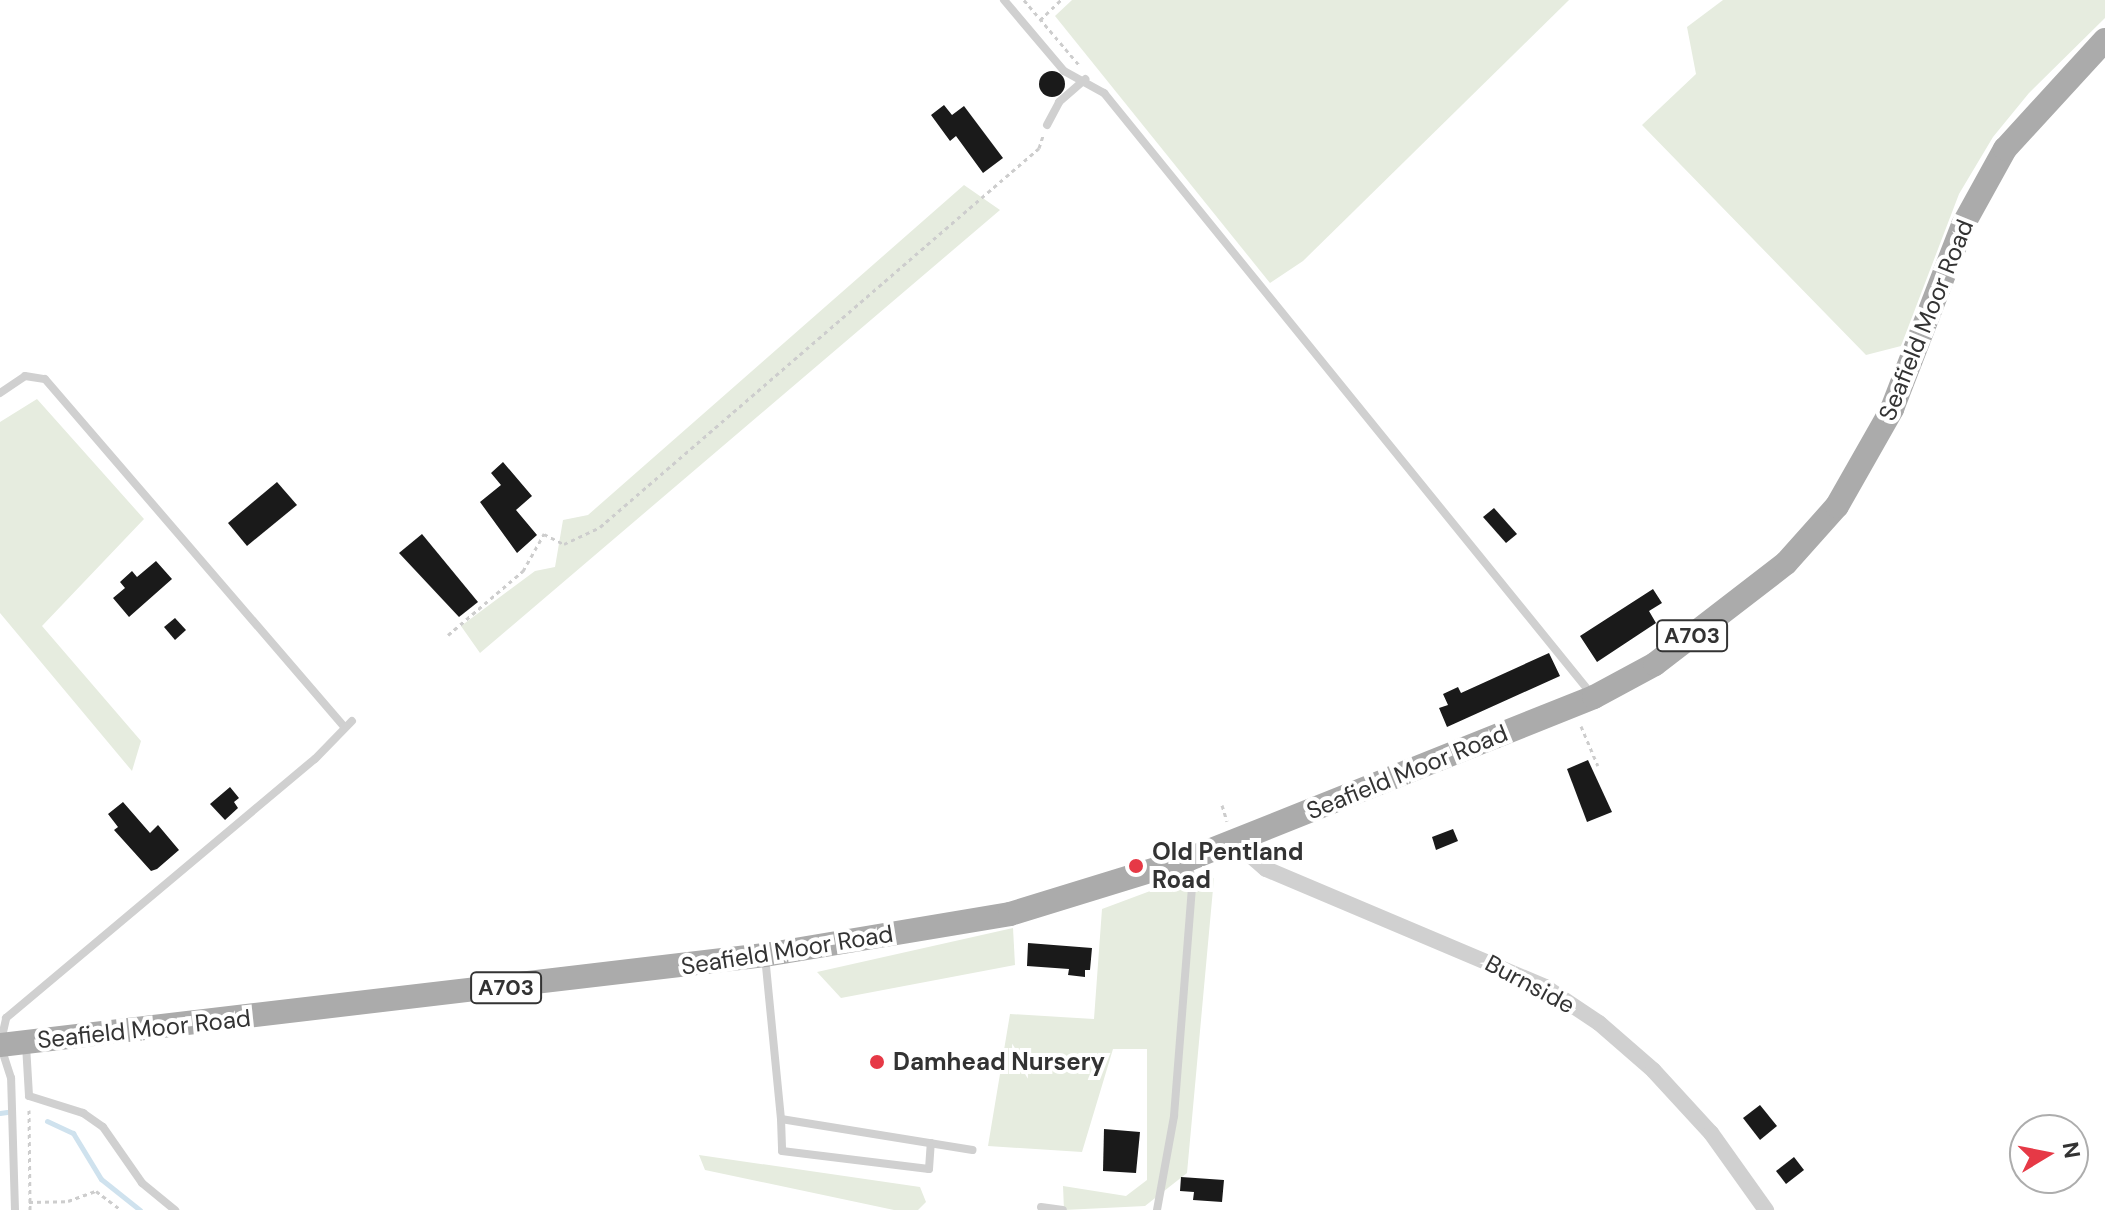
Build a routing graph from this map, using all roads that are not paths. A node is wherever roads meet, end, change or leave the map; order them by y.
1 (1004, 0) edge
2 (2105, 40) edge
3 (1085, 79) junction
4 (1047, 125) road end
5 (0, 393) edge
6 (1583, 702) junction
7 (352, 721) dead end
8 (343, 726) junction
9 (1235, 842) junction
10 (1189, 859) junction
11 (765, 955) junction
12 (26, 1042) junction
13 (0, 1045) edge
14 (781, 1119) junction
15 (931, 1143) junction
16 (973, 1150) dead end
17 (1041, 1207) dead end
18 (15, 1210) edge
19 (175, 1210) edge
20 (1063, 1210) edge
21 (1157, 1210) edge
22 (1766, 1210) edge

1 - 3 lane
2 - 6 main road, Seafield Moor Road / A703
3 - 4 lane
3 - 6 lane
5 - 8 lane
6 - 9 main road, Seafield Moor Road / A703
7 - 8 lane
8 - 13 lane
9 - 10 main road, Seafield Moor Road / A703
9 - 22 street, Burnside
10 - 11 main road, Seafield Moor Road / A703
10 - 21 lane
11 - 12 main road, Seafield Moor Road / A703
11 - 14 lane
12 - 13 main road, Seafield Moor Road / A703
12 - 19 lane
13 - 18 lane
14 - 15 lane
14 - 15 lane
15 - 16 lane
17 - 20 lane

